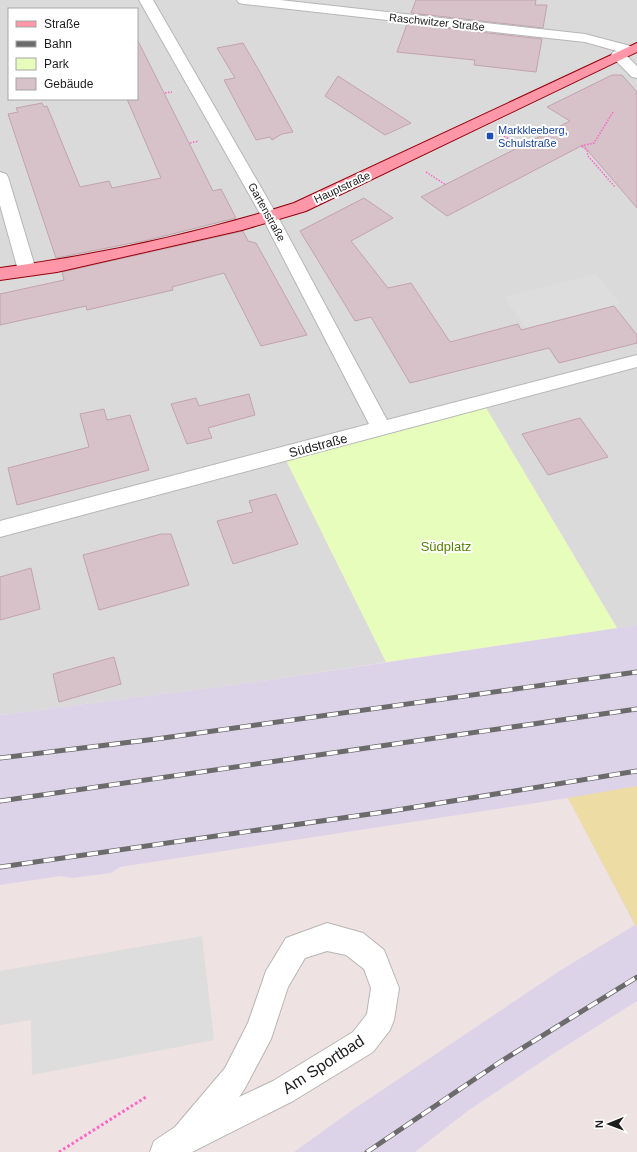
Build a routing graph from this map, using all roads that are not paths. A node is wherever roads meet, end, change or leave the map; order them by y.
1 (146, 0) edge
2 (244, 0) edge
3 (628, 51) edge
4 (637, 74) edge
5 (0, 178) edge
6 (270, 217) junction
7 (28, 270) junction
8 (0, 274) edge
9 (637, 361) edge
10 (381, 428) junction
11 (0, 529) edge
12 (175, 1145) edge

1 - 6 street, Gartenstraße
2 - 3 street, Raschwitzer Straße
3 - 4 street
3 - 6 main road, Hauptstraße
5 - 7 street
6 - 7 main road, Hauptstraße
6 - 10 street, Gartenstraße
7 - 8 main road, Hauptstraße
9 - 10 street, Südstraße
10 - 11 street, Südstraße
12 - 12 street, Am Sportbad

